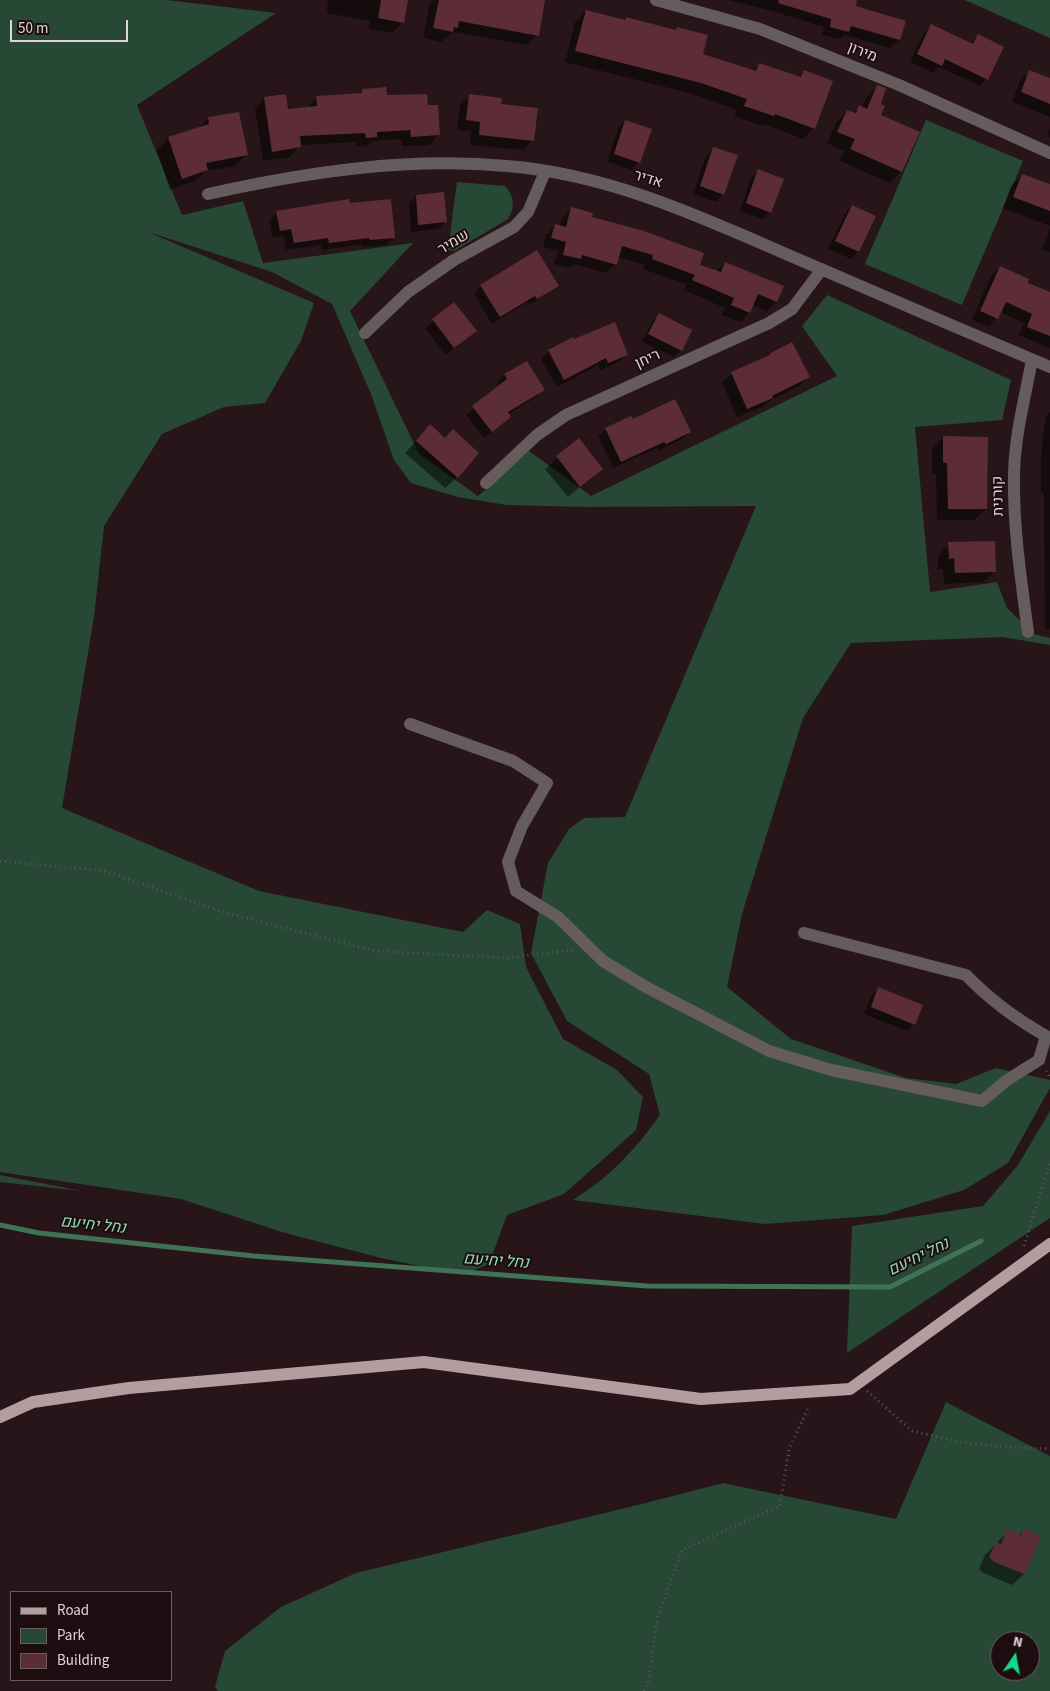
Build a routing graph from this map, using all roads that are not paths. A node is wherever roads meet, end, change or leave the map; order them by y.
1 (656, 0) edge
2 (1050, 153) edge
3 (545, 172) junction
4 (208, 194) dead end
5 (822, 269) junction
6 (365, 333) dead end
7 (1032, 360) junction
8 (1050, 367) edge
9 (486, 484) dead end
10 (1028, 632) dead end
11 (410, 724) dead end
12 (804, 933) dead end
13 (1050, 1244) edge
14 (0, 1416) edge

1 - 2 street, מירון
3 - 4 street, אדיר
3 - 5 street, אדיר
3 - 6 street, שמיר
5 - 7 street, אדיר
5 - 9 street, ריחן
7 - 8 street, אדיר
7 - 10 street, קורנית
11 - 12 street
13 - 14 main road

